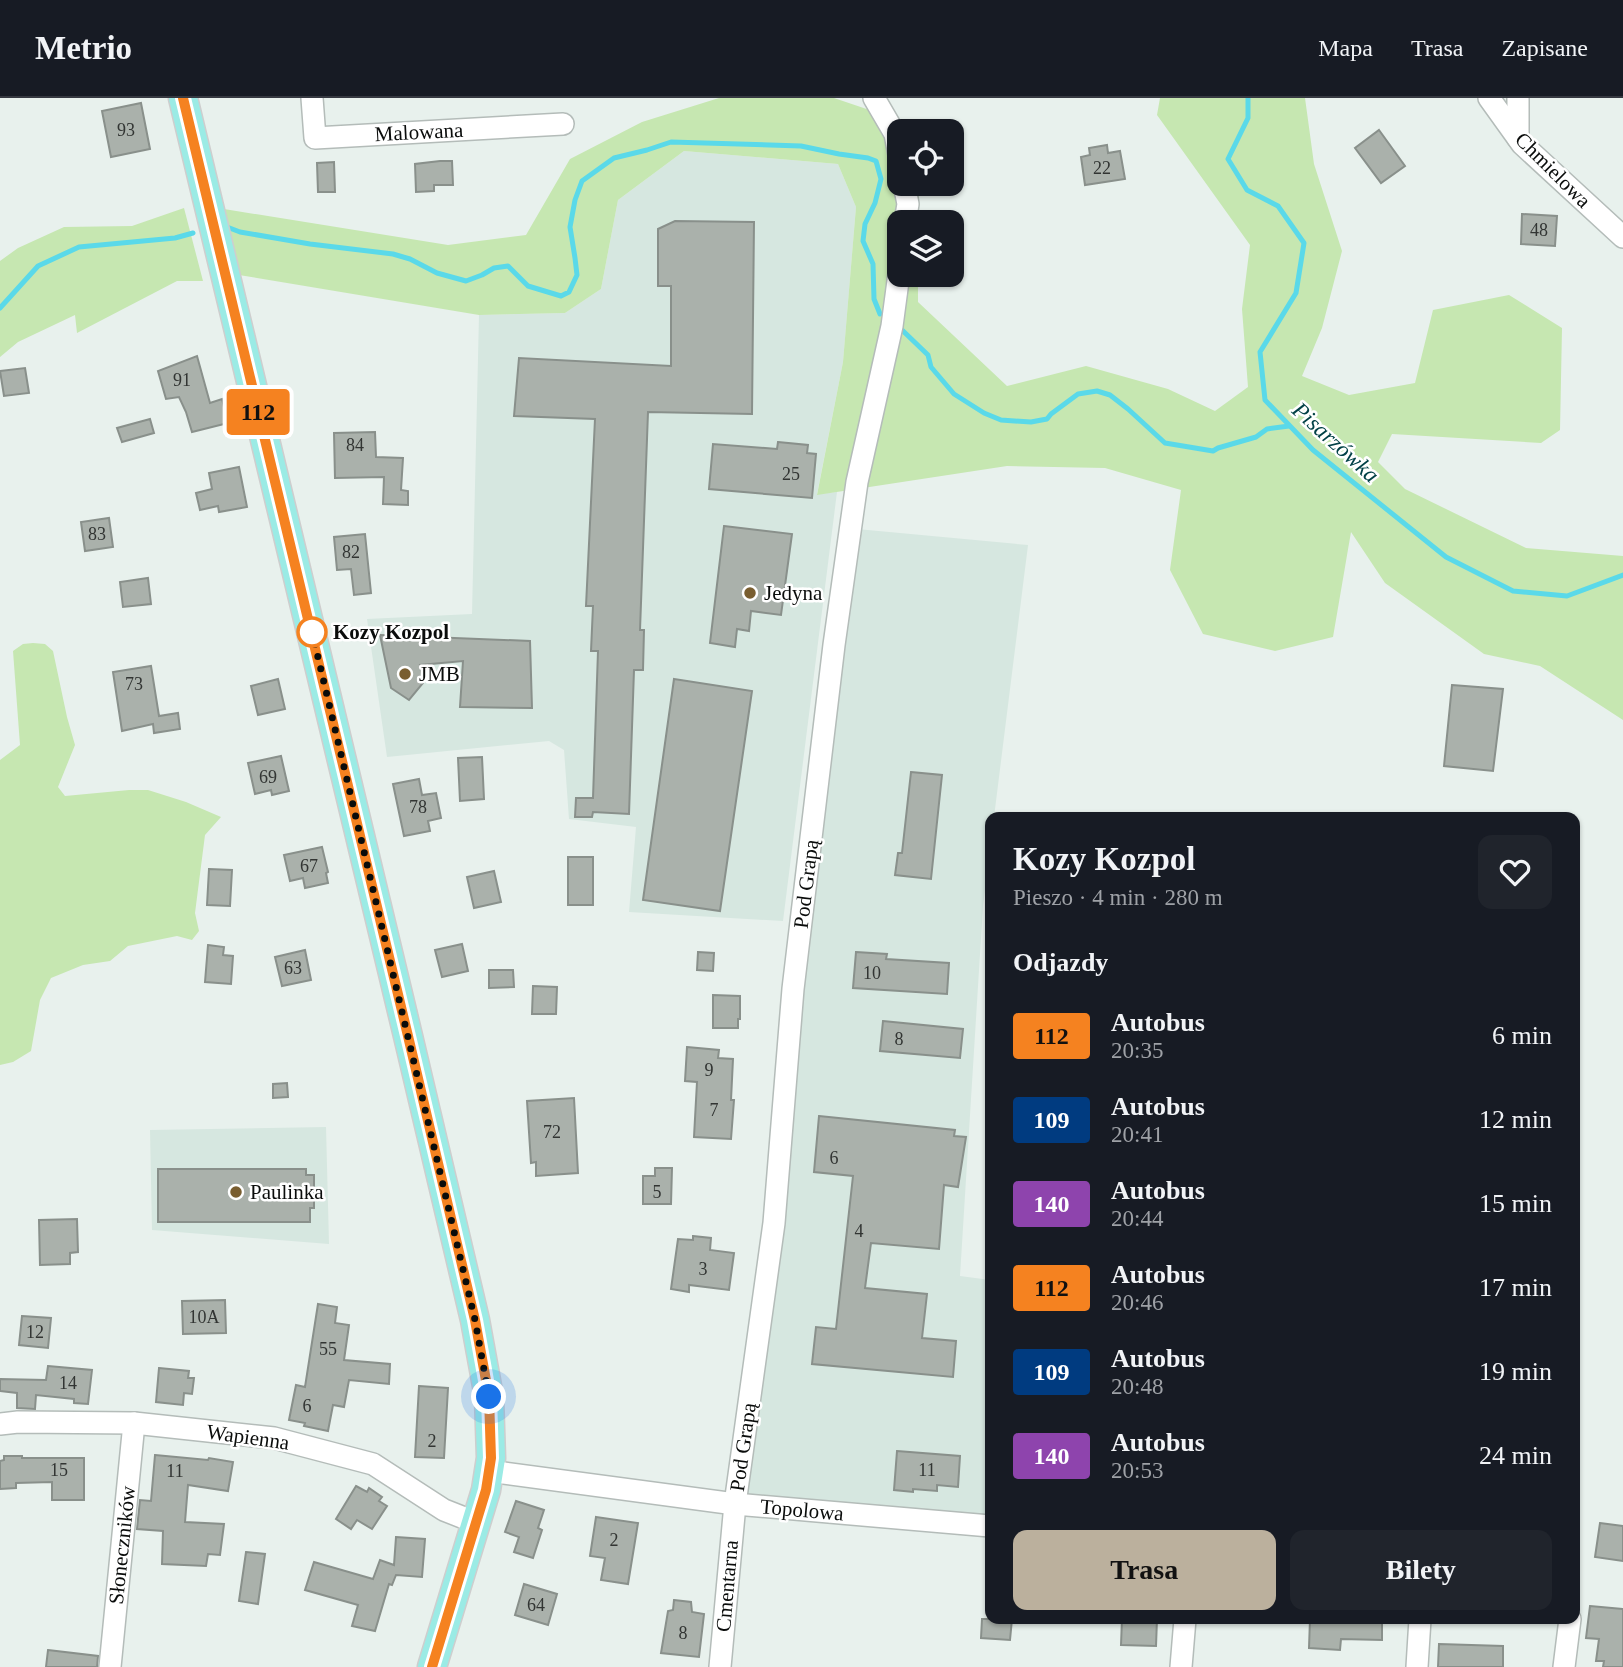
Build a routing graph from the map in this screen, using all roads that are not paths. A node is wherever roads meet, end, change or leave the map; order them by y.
1 (183, 98) edge
2 (312, 98) edge
3 (874, 98) edge
4 (1489, 98) edge
5 (1518, 98) edge
6 (887, 120) edge
7 (563, 124) dead end
8 (1518, 138) junction
9 (1623, 237) edge
10 (897, 287) edge
11 (134, 1423) junction
12 (0, 1424) edge
13 (489, 1471) junction
14 (735, 1504) junction
15 (477, 1523) junction
16 (985, 1527) edge
17 (1185, 1624) edge
18 (1420, 1624) edge
19 (1569, 1624) edge
20 (110, 1667) edge
21 (432, 1667) edge
22 (720, 1667) edge
23 (1181, 1667) edge
24 (1417, 1667) edge
25 (1564, 1667) edge

1 - 13 main road
2 - 7 street, Malowana
3 - 6 street
4 - 8 street, Chmielowa
5 - 8 street
8 - 9 street, Chmielowa
10 - 14 street, Pod Grapą
11 - 12 street, Wapienna
11 - 15 street, Wapienna
11 - 20 street, Słoneczników
13 - 14 street, Topolowa
13 - 15 main road
14 - 16 street, Topolowa
14 - 22 street, Cmentarna
15 - 21 main road
17 - 23 street
18 - 24 street
19 - 25 street

